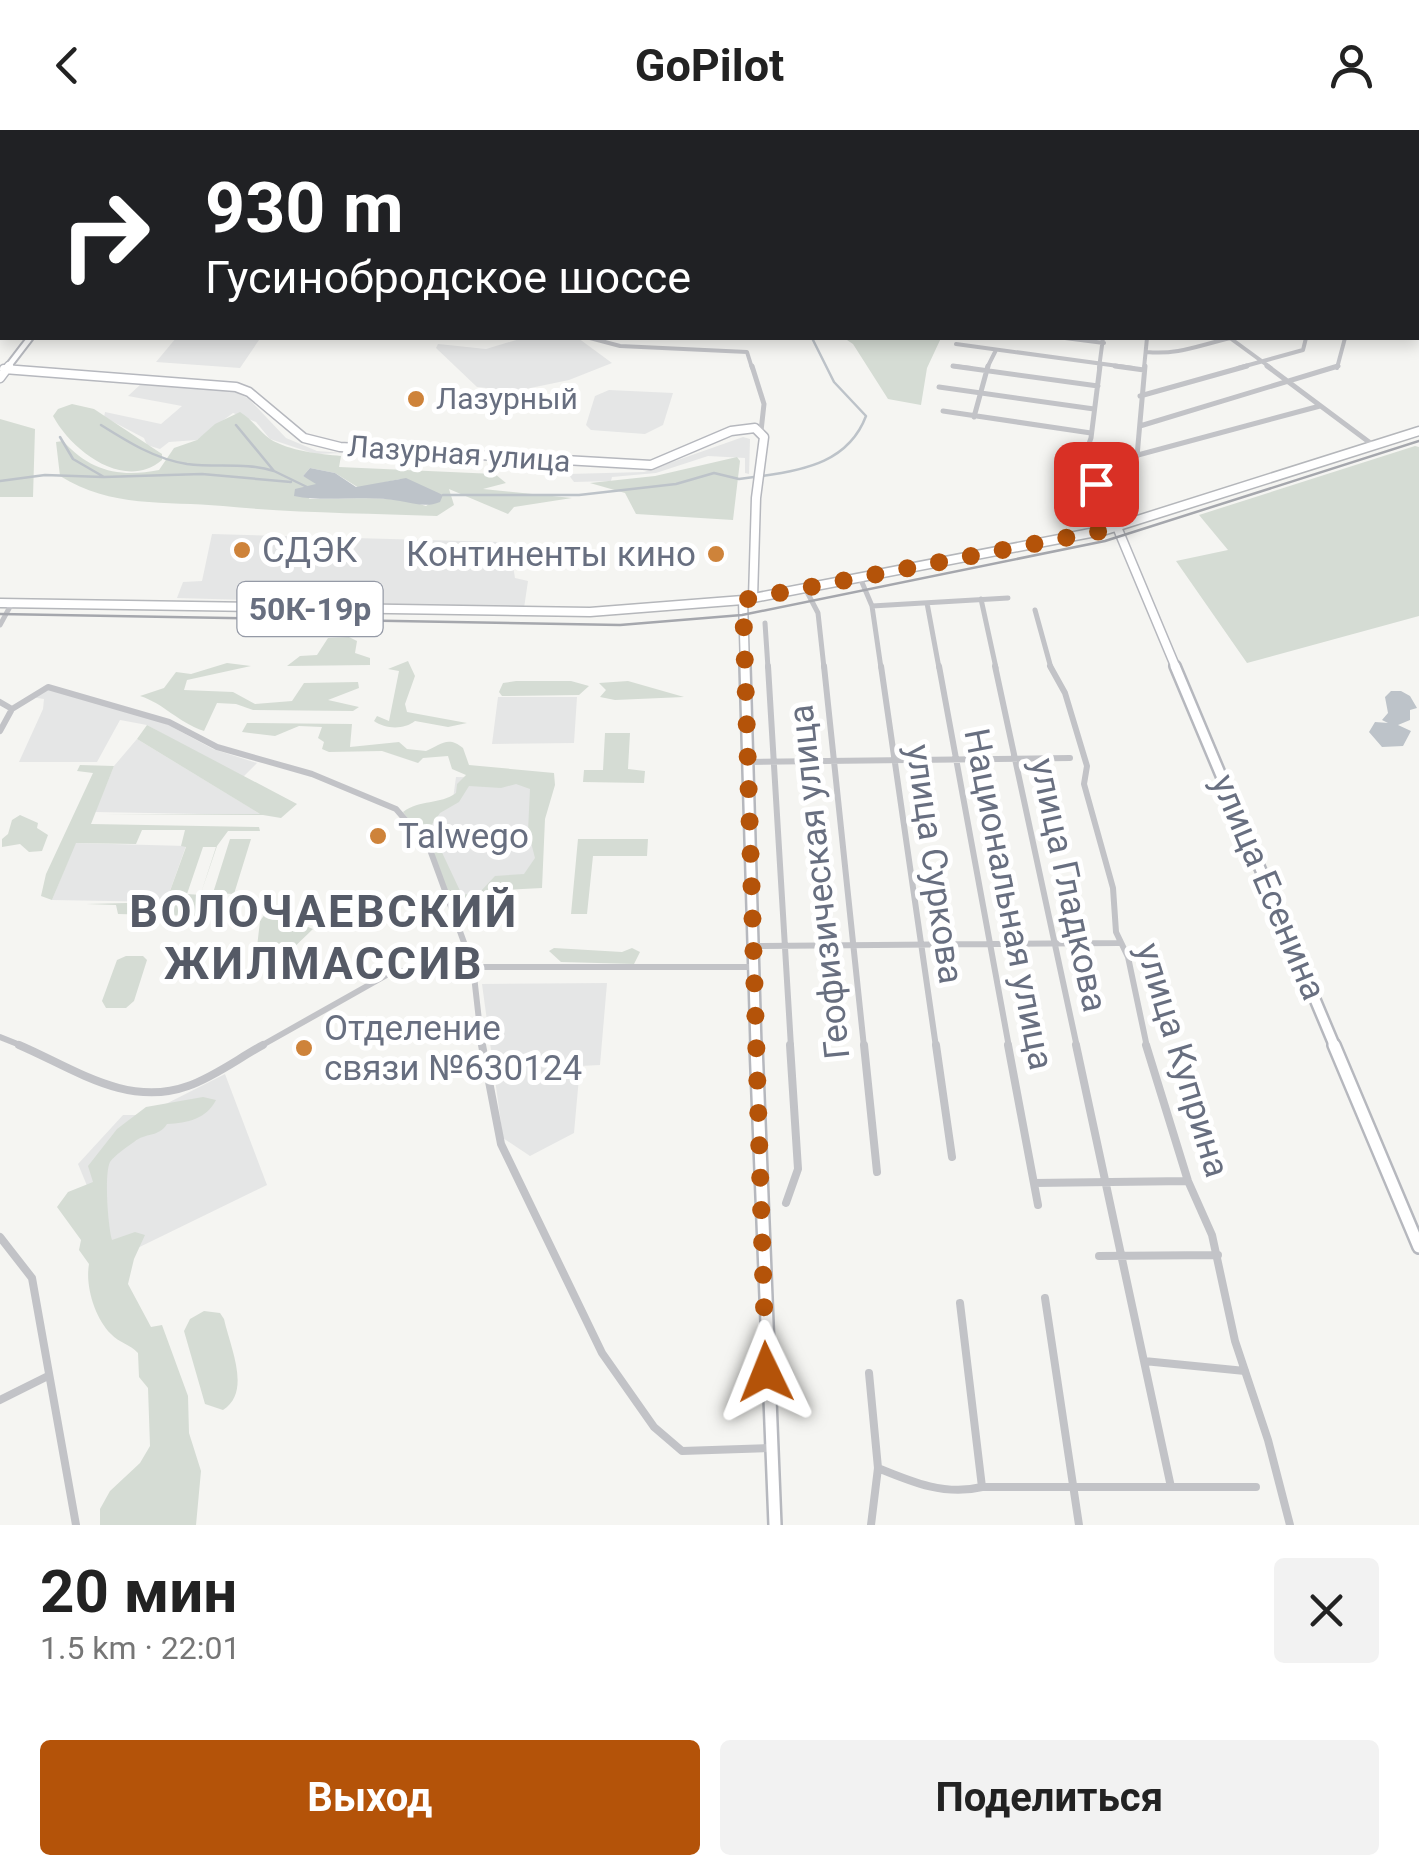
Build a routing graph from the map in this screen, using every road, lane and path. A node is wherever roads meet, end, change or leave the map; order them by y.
1 (28, 340) edge
2 (598, 340) edge
3 (1104, 340) edge
4 (1147, 340) edge
5 (1222, 340) edge
6 (1234, 340) edge
7 (1306, 340) edge
8 (1344, 340) edge
9 (956, 344) dead end
10 (996, 350) junction
11 (1147, 352) junction
12 (1262, 362) junction
13 (1101, 364) junction
14 (954, 366) dead end
15 (2, 369) edge
16 (1144, 370) junction
17 (988, 371) junction
18 (0, 378) edge
19 (1290, 383) junction
20 (1098, 386) junction
21 (939, 387) dead end
22 (982, 393) junction
23 (1140, 396) junction
24 (1320, 406) junction
25 (1094, 409) junction
26 (943, 412) dead end
27 (974, 418) junction
28 (1140, 426) junction
29 (761, 431) junction
30 (1419, 432) edge
31 (1092, 433) junction
32 (1375, 446) junction
33 (1138, 456) junction
34 (1096, 484) junction
35 (1117, 527) junction
36 (1106, 530) junction
37 (861, 580) junction
38 (806, 590) junction
39 (1008, 598) dead end
40 (748, 599) junction
41 (980, 599) junction
42 (0, 603) edge
43 (12, 603) junction
44 (927, 603) junction
45 (872, 606) junction
46 (1036, 610) dead end
47 (765, 622) dead end
48 (0, 624) edge
49 (0, 702) edge
50 (12, 709) junction
51 (0, 732) edge
52 (954, 758) junction
53 (1016, 758) junction
54 (1070, 758) dead end
55 (894, 759) junction
56 (834, 760) junction
57 (749, 762) junction
58 (772, 762) junction
59 (783, 944) junction
60 (1056, 944) junction
61 (1119, 944) junction
62 (989, 945) junction
63 (754, 946) junction
64 (854, 947) junction
65 (922, 947) junction
66 (472, 967) junction
67 (756, 968) junction
68 (0, 1037) edge
69 (952, 1157) dead end
70 (877, 1172) dead end
71 (1188, 1181) junction
72 (1106, 1182) junction
73 (1034, 1183) junction
74 (786, 1203) dead end
75 (1038, 1205) dead end
76 (0, 1237) edge
77 (1419, 1247) edge
78 (1218, 1255) junction
79 (1099, 1256) dead end
80 (1122, 1256) junction
81 (1045, 1298) dead end
82 (960, 1302) dead end
83 (1144, 1361) junction
84 (1245, 1371) junction
85 (869, 1373) dead end
86 (48, 1376) junction
87 (0, 1400) edge
88 (769, 1448) junction
89 (878, 1468) junction
90 (982, 1487) junction
91 (1171, 1487) junction
92 (1256, 1487) dead end
93 (1076, 1488) junction
94 (76, 1525) edge
95 (775, 1525) edge
96 (871, 1525) edge
97 (1079, 1525) edge
98 (1290, 1525) edge

1 - 15 street
2 - 29 street
3 - 13 street
4 - 11 street
5 - 11 street
6 - 12 street
7 - 12 street
8 - 19 street
9 - 10 street
10 - 13 street
10 - 17 street
11 - 16 street
12 - 19 street
12 - 23 street
13 - 16 street
13 - 20 street
14 - 17 street
15 - 18 street
15 - 29 street, Лазурная улица
16 - 23 street
17 - 20 street
17 - 22 street
19 - 24 street
19 - 28 street
20 - 25 street
21 - 22 street
22 - 25 street
22 - 27 street
23 - 28 street
24 - 32 street
24 - 33 street
25 - 31 street
26 - 27 street
27 - 31 street
28 - 33 street
29 - 40 street
30 - 32 main road
31 - 34 street
32 - 35 main road
33 - 34 street
34 - 36 street
35 - 36 main road, 50К-19р
35 - 77 street, улица Есенина
36 - 37 main road, 50К-19р
37 - 38 main road, 50К-19р
37 - 45 street, улица Суркова
38 - 40 main road, 50К-19р
38 - 56 street, Геофизическая улица
39 - 41 street
40 - 43 main road, 50К-19р
40 - 57 street
41 - 44 street
41 - 53 street, улица Гладкова
42 - 43 main road, 50К-19р
43 - 48 street
44 - 45 street
44 - 52 street, Национальная улица
45 - 55 street, улица Суркова
46 - 61 street, улица Куприна
47 - 58 street
49 - 50 street
50 - 51 street
50 - 66 street
52 - 53 street
52 - 55 street
52 - 62 street, Национальная улица
53 - 54 street
53 - 60 street, улица Гладкова
55 - 56 street
55 - 65 street, улица Суркова
56 - 58 street
56 - 64 street, Геофизическая улица
57 - 58 street
57 - 63 street
58 - 59 street
59 - 63 street
59 - 64 street
59 - 74 street
60 - 61 street
60 - 62 street
60 - 72 street, улица Гладкова
61 - 71 street, улица Куприна
62 - 65 street
62 - 73 street, Национальная улица
63 - 67 street
64 - 65 street
64 - 70 street, Геофизическая улица
65 - 69 street, улица Суркова
66 - 67 street
66 - 68 street
66 - 88 street
67 - 88 street
71 - 72 street
71 - 78 street, улица Куприна
72 - 73 street
72 - 80 street, улица Гладкова
73 - 75 street, Национальная улица
76 - 86 street
78 - 80 street
78 - 84 street, улица Куприна
79 - 80 street
80 - 83 street, улица Гладкова
81 - 93 street
82 - 90 street
83 - 84 street
83 - 91 street, улица Гладкова
84 - 98 street, улица Куприна
85 - 89 street
86 - 87 street
86 - 94 street
88 - 95 street
89 - 90 street
89 - 96 street
90 - 93 street
91 - 92 street
91 - 93 street
93 - 97 street

